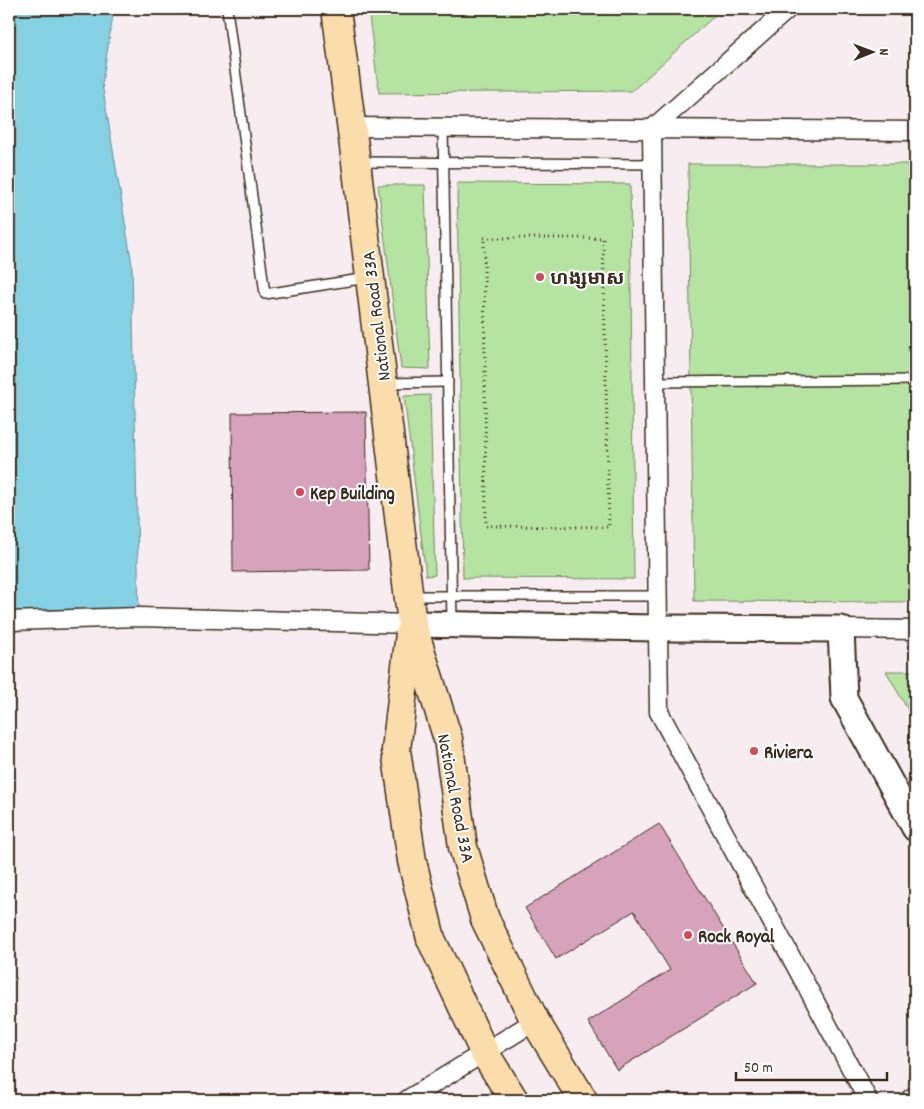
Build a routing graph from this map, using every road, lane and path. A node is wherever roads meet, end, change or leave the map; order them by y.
1 (227, 9) edge
2 (336, 9) edge
3 (788, 9) edge
4 (352, 127) junction
5 (443, 128) junction
6 (652, 129) junction
7 (915, 132) edge
8 (356, 162) junction
9 (444, 163) junction
10 (653, 164) junction
11 (602, 238) joint
12 (370, 278) junction
13 (915, 380) edge
14 (448, 382) junction
15 (655, 382) junction
16 (382, 383) junction
17 (408, 596) junction
18 (452, 596) junction
19 (658, 596) junction
20 (9, 621) edge
21 (412, 624) junction
22 (452, 625) junction
23 (658, 628) junction
24 (841, 629) junction
25 (915, 630) edge
26 (915, 828) edge
27 (535, 1021) junction
28 (484, 1052) junction
29 (915, 1096) edge
30 (407, 1100) edge
31 (514, 1100) edge
32 (583, 1100) edge
33 (868, 1100) edge
34 (909, 1100) edge

1 - 12 lane
2 - 4 main road, National Road 33A
3 - 6 street
4 - 5 street
4 - 8 main road, National Road 33A
5 - 6 street
5 - 9 lane
6 - 7 street
6 - 10 street
8 - 9 lane
8 - 12 main road, National Road 33A
9 - 10 lane
9 - 14 lane
10 - 15 street
11 - 11 path
12 - 16 main road, National Road 33A
13 - 15 lane
14 - 16 lane
14 - 18 lane
15 - 19 street
16 - 17 main road, National Road 33A
17 - 18 lane
17 - 21 main road, National Road 33A
18 - 19 lane
18 - 22 lane
19 - 23 street
20 - 21 street
21 - 22 street
21 - 27 main road, National Road 33A
21 - 28 main road, National Road 33A
22 - 23 street
23 - 24 street
23 - 33 street
24 - 25 street
24 - 26 street
27 - 28 street
27 - 32 main road, National Road 33A
28 - 30 street
28 - 31 main road, National Road 33A
29 - 34 street

